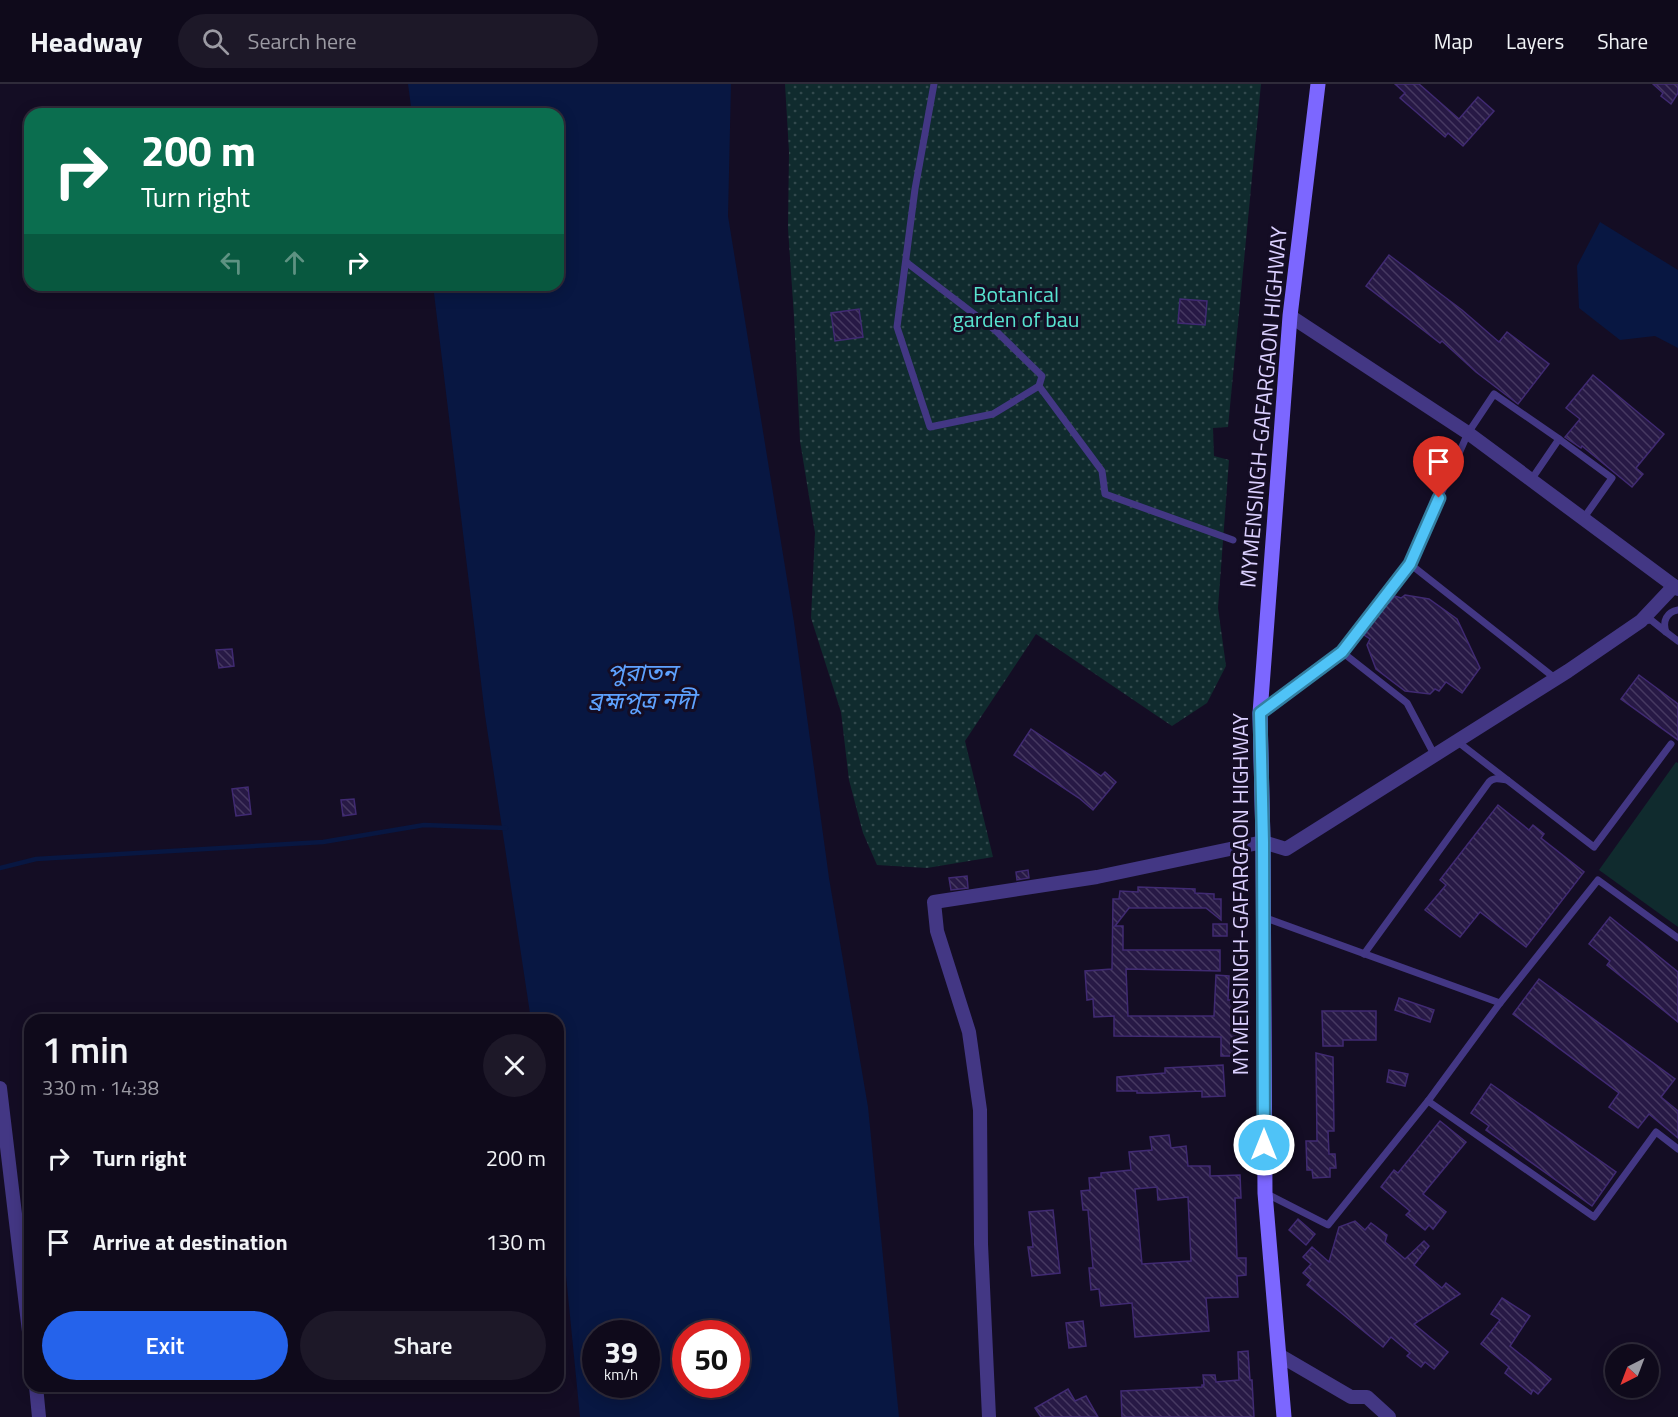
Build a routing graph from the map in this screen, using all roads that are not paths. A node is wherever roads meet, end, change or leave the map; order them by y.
1 (934, 84) edge
2 (1318, 84) edge
3 (906, 262) junction
4 (1290, 316) junction
5 (1039, 386) junction
6 (1468, 433) junction
7 (1559, 439) junction
8 (1531, 480) junction
9 (1583, 519) junction
10 (1233, 540) dead end
11 (1410, 564) junction
12 (1676, 588) edge
13 (1678, 610) edge
14 (1641, 621) junction
15 (1666, 632) junction
16 (1678, 641) edge
17 (1342, 652) junction
18 (1556, 679) junction
19 (1260, 713) junction
20 (1458, 742) junction
21 (1671, 744) dead end
22 (1435, 756) junction
23 (1507, 780) junction
24 (1263, 842) junction
25 (1263, 916) junction
26 (1678, 938) edge
27 (1364, 954) junction
28 (1500, 1003) junction
29 (0, 1088) edge
30 (1428, 1101) junction
31 (1678, 1149) edge
32 (1265, 1193) junction
33 (24, 1290) edge
34 (1279, 1355) junction
35 (37, 1392) edge
36 (39, 1417) edge
37 (989, 1417) edge
38 (1284, 1417) edge
39 (1389, 1417) edge

1 - 3 lane
2 - 4 main road, MYMENSINGH-GAFARGAON HIGHWAY
3 - 5 lane
3 - 5 lane
4 - 6 street
4 - 19 main road, MYMENSINGH-GAFARGAON HIGHWAY
5 - 10 lane
6 - 7 lane
6 - 8 street
6 - 11 lane
7 - 8 lane
7 - 9 lane
8 - 9 street
9 - 12 street
11 - 17 lane
11 - 18 lane
12 - 14 street
13 - 15 lane
14 - 15 lane
14 - 18 street
15 - 16 lane
17 - 19 lane
17 - 22 lane
18 - 20 street
19 - 24 main road, MYMENSINGH-GAFARGAON HIGHWAY
20 - 22 street
20 - 23 lane
21 - 23 lane
22 - 24 street
23 - 27 lane
24 - 25 main road, MYMENSINGH-GAFARGAON HIGHWAY
24 - 37 street
25 - 27 lane
25 - 32 main road, MYMENSINGH-GAFARGAON HIGHWAY
26 - 28 lane
27 - 28 lane
28 - 30 lane
29 - 33 street
30 - 31 lane
30 - 32 lane
32 - 34 main road, MYMENSINGH-GAFARGAON HIGHWAY
34 - 38 main road, MYMENSINGH-GAFARGAON HIGHWAY
34 - 39 street
35 - 36 street

